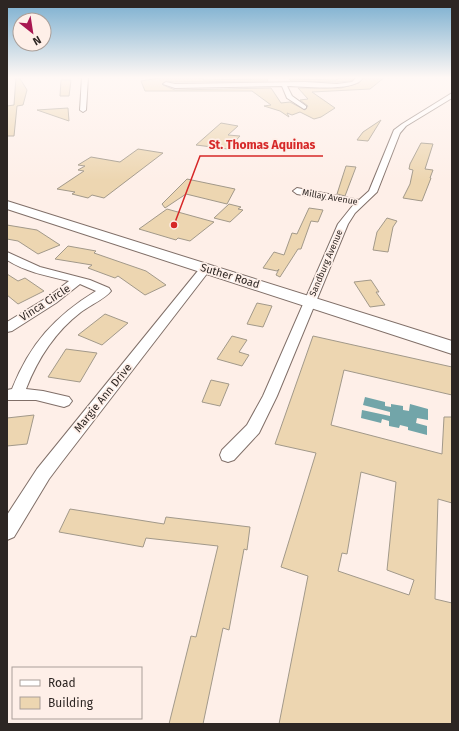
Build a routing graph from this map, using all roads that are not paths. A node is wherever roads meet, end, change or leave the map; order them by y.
1 (427, 111) edge
2 (297, 191) dead end
3 (362, 203) junction
4 (8, 206) edge
5 (7, 255) edge
6 (205, 269) junction
7 (78, 280) junction
8 (310, 302) junction
9 (7, 328) edge
10 (452, 348) edge
11 (12, 394) edge
12 (64, 401) dead end
13 (228, 455) dead end
14 (7, 531) edge

1 - 3 street, Sandburg Avenue
2 - 3 street, Millay Avenue
3 - 8 street, Sandburg Avenue
4 - 6 street, Suther Road
5 - 7 street, Vinca Circle
6 - 8 street, Suther Road
6 - 14 street, Margie Ann Drive
7 - 9 street, Vinca Circle
7 - 11 street
8 - 10 street, Suther Road
8 - 13 street, Sandburg Avenue
11 - 12 street

